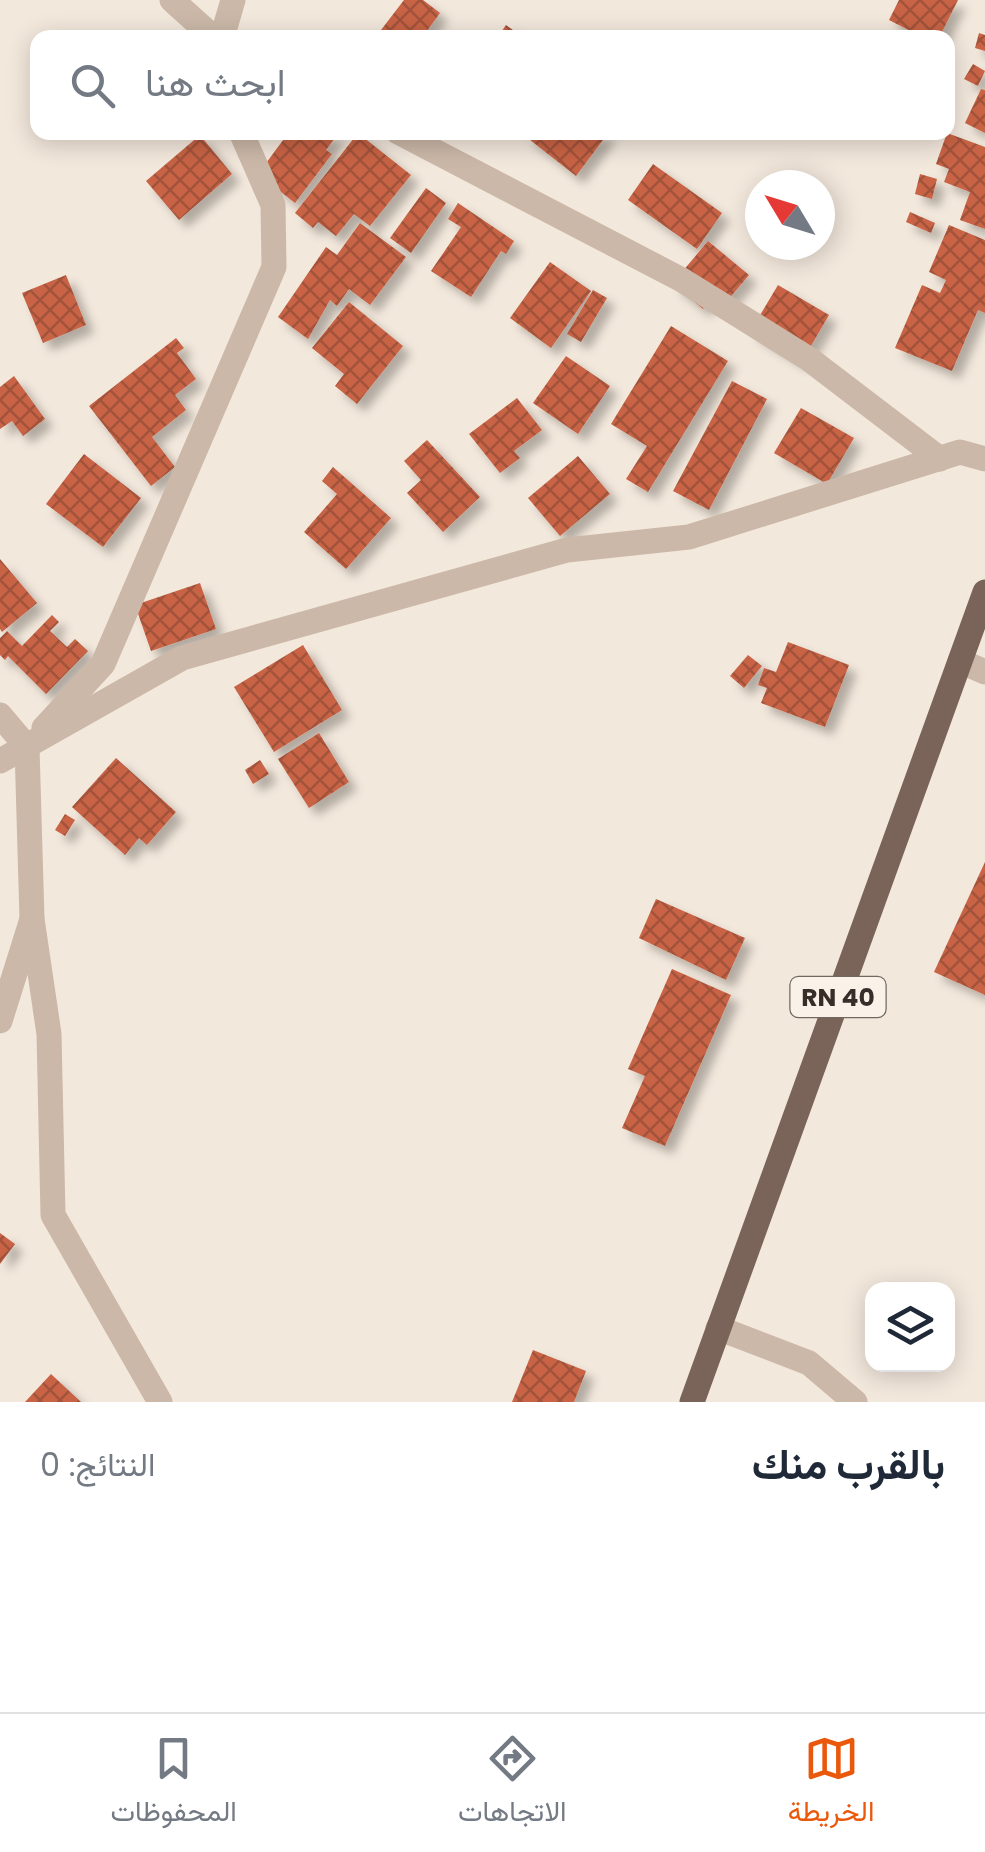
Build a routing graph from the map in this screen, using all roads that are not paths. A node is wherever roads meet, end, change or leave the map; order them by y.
1 (172, 0) edge
2 (233, 0) edge
3 (208, 30) edge
4 (221, 30) edge
5 (245, 140) edge
6 (413, 140) edge
7 (985, 458) edge
8 (940, 459) junction
9 (985, 592) edge
10 (960, 662) junction
11 (985, 672) edge
12 (0, 715) edge
13 (27, 747) junction
14 (0, 761) edge
15 (32, 919) junction
16 (0, 1022) edge
17 (718, 1328) junction
18 (160, 1402) edge
19 (692, 1402) edge
20 (854, 1402) edge

1 - 3 street
2 - 4 street
5 - 13 street
6 - 8 street
7 - 8 street
8 - 13 street
9 - 10 main road, RN 40
10 - 11 street
10 - 17 main road, RN 40
12 - 13 street
13 - 14 street
13 - 15 street
15 - 16 street
15 - 18 street
17 - 19 main road, RN 40
17 - 20 street

